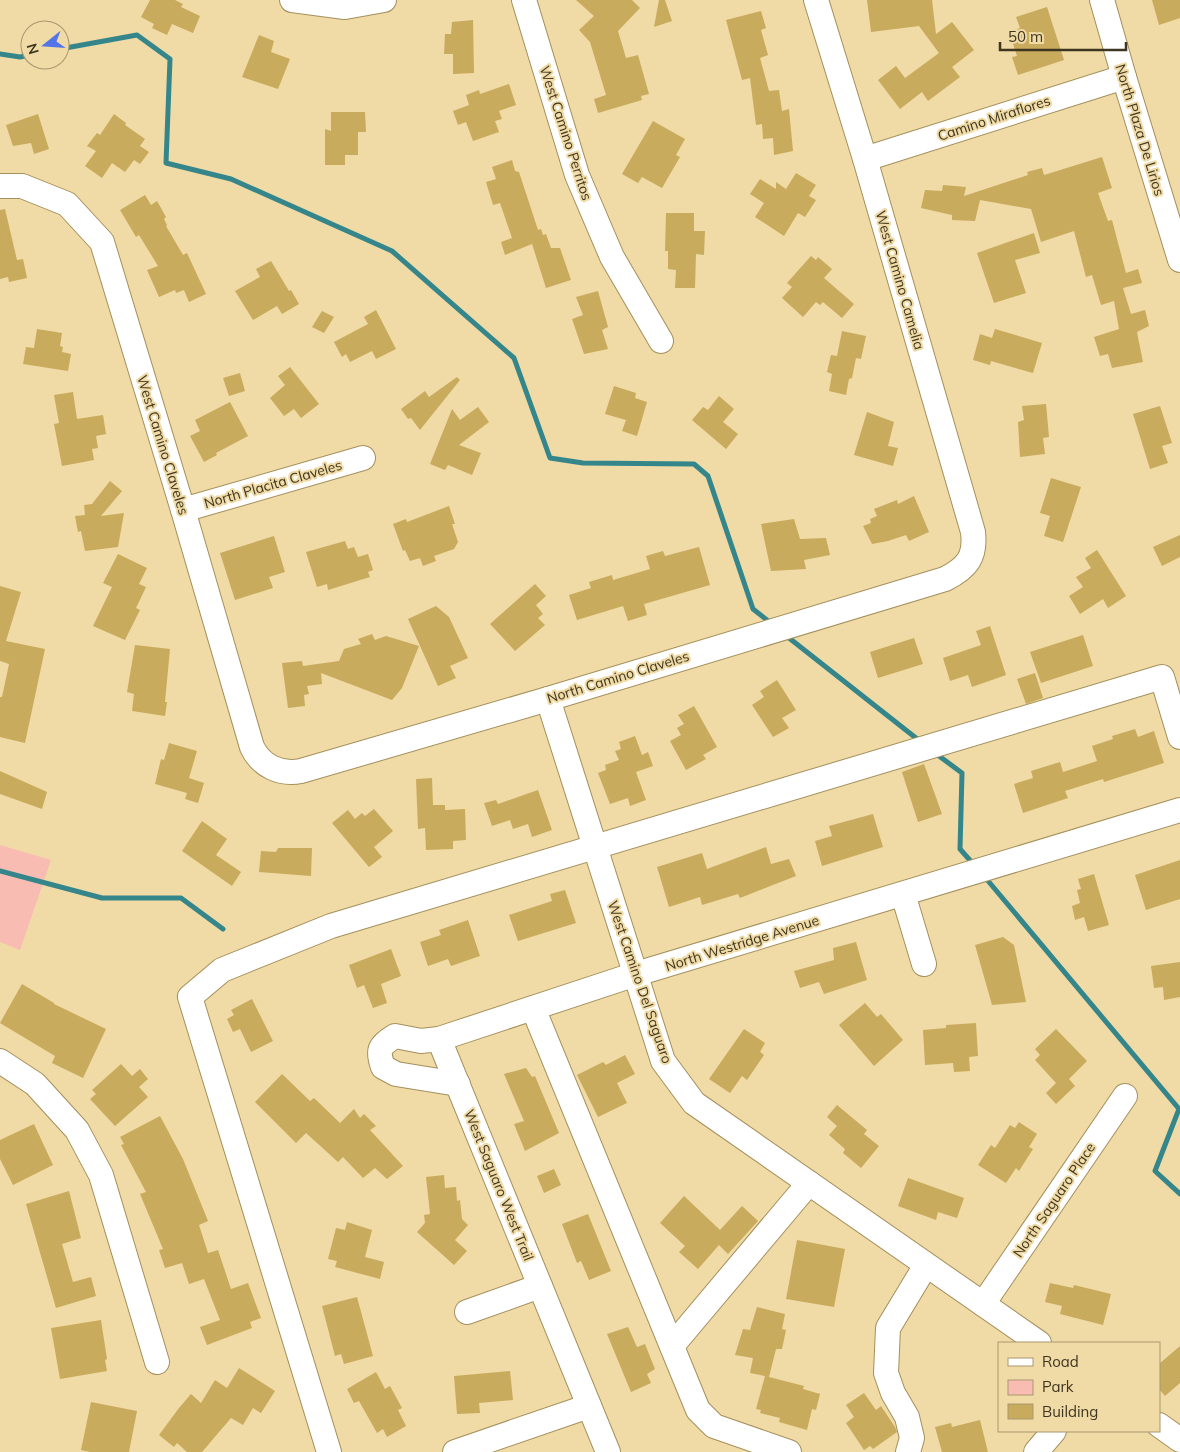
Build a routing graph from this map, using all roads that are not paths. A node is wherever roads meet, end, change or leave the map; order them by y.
1 (292, 0) edge
2 (384, 0) edge
3 (524, 0) edge
4 (816, 0) edge
5 (1102, 0) edge
6 (1124, 77) junction
7 (865, 159) junction
8 (0, 186) edge
9 (1180, 260) edge
10 (661, 341) dead end
11 (363, 458) dead end
12 (183, 510) junction
13 (976, 561) joint
14 (548, 699) junction
15 (1180, 737) edge
16 (262, 769) joint
17 (1180, 810) edge
18 (595, 847) junction
19 (903, 894) junction
20 (924, 964) dead end
21 (636, 974) junction
22 (533, 1008) junction
23 (439, 1039) junction
24 (0, 1061) edge
25 (458, 1084) junction
26 (1125, 1096) dead end
27 (809, 1183) junction
28 (926, 1265) junction
29 (540, 1286) junction
30 (982, 1304) junction
31 (467, 1312) dead end
32 (1038, 1342) edge
33 (672, 1346) junction
34 (157, 1362) dead end
35 (589, 1406) junction
36 (1160, 1426) edge
37 (1053, 1432) edge
38 (1180, 1440) edge
39 (329, 1452) edge
40 (455, 1452) edge
41 (608, 1452) edge
42 (790, 1452) edge
43 (908, 1452) edge
44 (1036, 1452) edge

1 - 2 street
3 - 10 street, West Camino Perritos
4 - 7 street, West Camino Camelia
5 - 6 street, North Plaza De Lirios
6 - 7 street, Camino Miraflores
6 - 9 street, North Plaza De Lirios
7 - 13 street, West Camino Camelia
8 - 12 street, West Camino Claveles
11 - 12 street, North Placita Claveles
12 - 16 street, West Camino Claveles
13 - 14 street, North Camino Claveles
14 - 16 street, North Camino Claveles
14 - 18 street, West Camino Del Saguaro
15 - 18 street
17 - 19 street, North Westridge Avenue
18 - 21 street, West Camino Del Saguaro
18 - 39 street
19 - 20 street
19 - 21 street, North Westridge Avenue
21 - 22 street, North Westridge Avenue
21 - 27 street, West Camino Del Saguaro
22 - 23 street, North Westridge Avenue
22 - 33 street
23 - 25 street, West Saguaro West Trail
23 - 25 street
24 - 34 street
25 - 29 street, West Saguaro West Trail
26 - 30 street, North Saguaro Place
27 - 28 street, West Camino Del Saguaro
27 - 33 street
28 - 30 street, West Camino Del Saguaro
28 - 43 street
29 - 31 street
29 - 35 street, West Saguaro West Trail
30 - 32 street, West Camino Del Saguaro
33 - 42 street
35 - 40 street
35 - 41 street, West Saguaro West Trail
36 - 38 street
37 - 44 street

